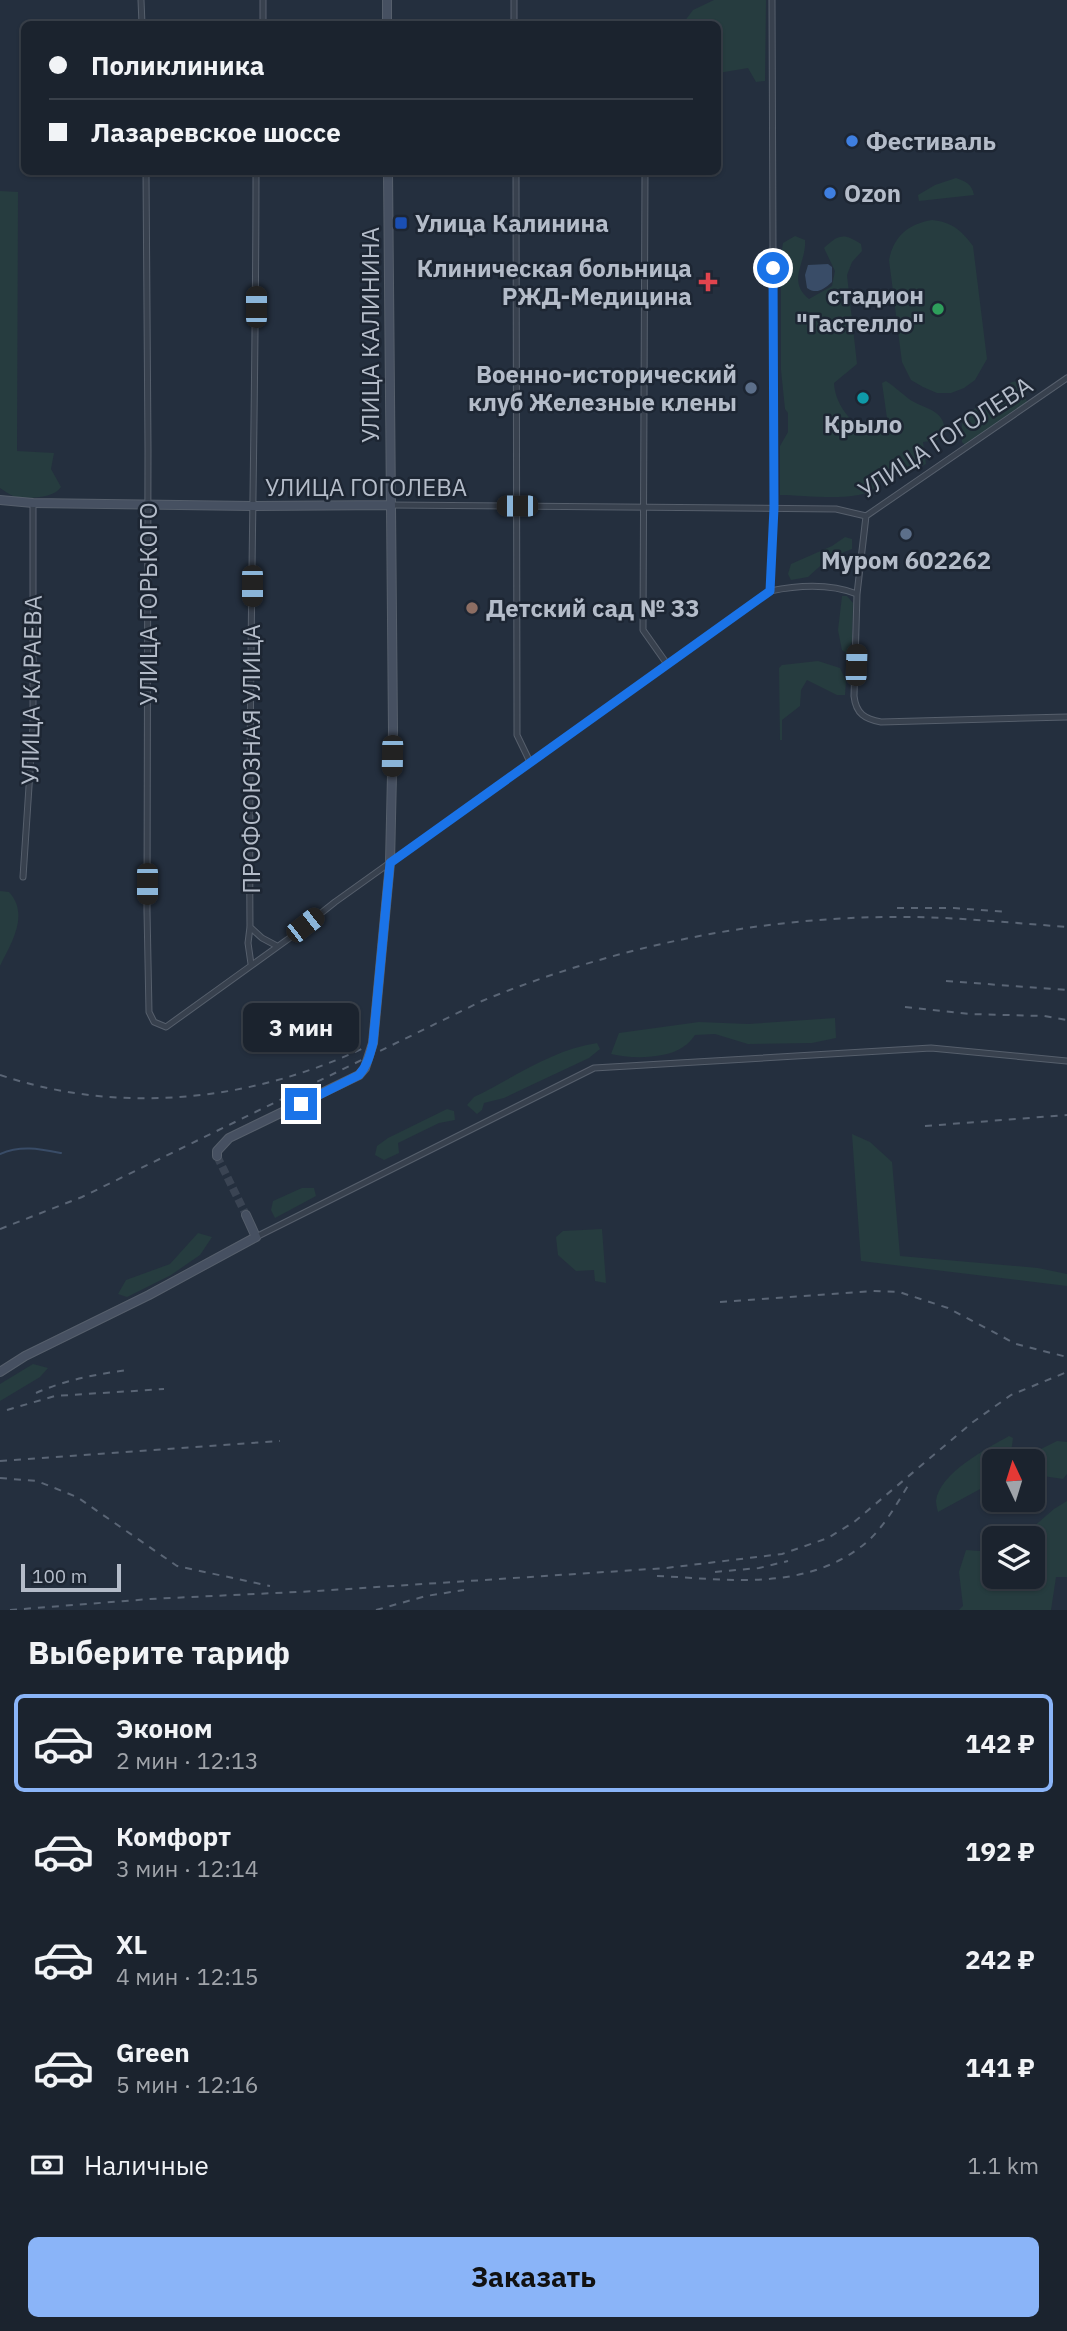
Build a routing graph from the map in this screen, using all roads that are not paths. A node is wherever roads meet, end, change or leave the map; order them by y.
1 (141, 0) edge
2 (263, 0) edge
3 (387, 0) edge
4 (514, 0) edge
5 (772, 0) edge
6 (142, 21) edge
7 (263, 21) edge
8 (387, 21) edge
9 (514, 21) edge
10 (146, 175) edge
11 (256, 175) edge
12 (388, 175) edge
13 (516, 175) edge
14 (645, 175) edge
15 (1067, 379) edge
16 (0, 500) edge
17 (33, 503) junction
18 (148, 505) junction
19 (391, 505) junction
20 (252, 506) junction
21 (517, 506) junction
22 (645, 506) junction
23 (774, 508) junction
24 (866, 516) junction
25 (770, 591) junction
26 (856, 594) junction
27 (667, 664) junction
28 (1067, 718) edge
29 (530, 762) junction
30 (390, 863) junction
31 (23, 877) dead end
32 (250, 927) junction
33 (277, 946) junction
34 (251, 964) junction
35 (1067, 1061) edge
36 (217, 1156) dead end
37 (246, 1215) tunnel mouth
38 (256, 1237) junction
39 (0, 1372) edge

1 - 6 street
2 - 7 street
3 - 8 street
4 - 9 street
5 - 23 street
10 - 18 street, УЛИЦА ГОРЬКОГО
11 - 20 street, ПРОФСОЮЗНАЯ УЛИЦА
12 - 19 street, УЛИЦА КАЛИНИНА
13 - 21 street
14 - 22 street
15 - 24 street, УЛИЦА ГОГОЛЕВА
16 - 17 street, УЛИЦА ГОГОЛЕВА
17 - 18 street, УЛИЦА ГОГОЛЕВА
17 - 31 street, УЛИЦА КАРАЕВА
18 - 20 street, УЛИЦА ГОГОЛЕВА
18 - 34 street, УЛИЦА ГОРЬКОГО
19 - 20 street, УЛИЦА ГОГОЛЕВА
19 - 21 street, УЛИЦА ГОГОЛЕВА
19 - 30 street, УЛИЦА КАЛИНИНА
20 - 32 street, ПРОФСОЮЗНАЯ УЛИЦА
21 - 22 street, УЛИЦА ГОГОЛЕВА
21 - 29 street
22 - 23 street, УЛИЦА ГОГОЛЕВА
22 - 27 street
23 - 24 street, УЛИЦА ГОГОЛЕВА
23 - 25 street
24 - 26 street
25 - 26 street
25 - 27 street
26 - 28 street
27 - 29 street
29 - 30 street
30 - 33 street
30 - 36 street, УЛИЦА КАЛИНИНА
32 - 33 street, ПРОФСОЮЗНАЯ УЛИЦА
32 - 34 street, ПРОФСОЮЗНАЯ УЛИЦА
33 - 34 street
35 - 38 street
37 - 38 street
38 - 39 street

